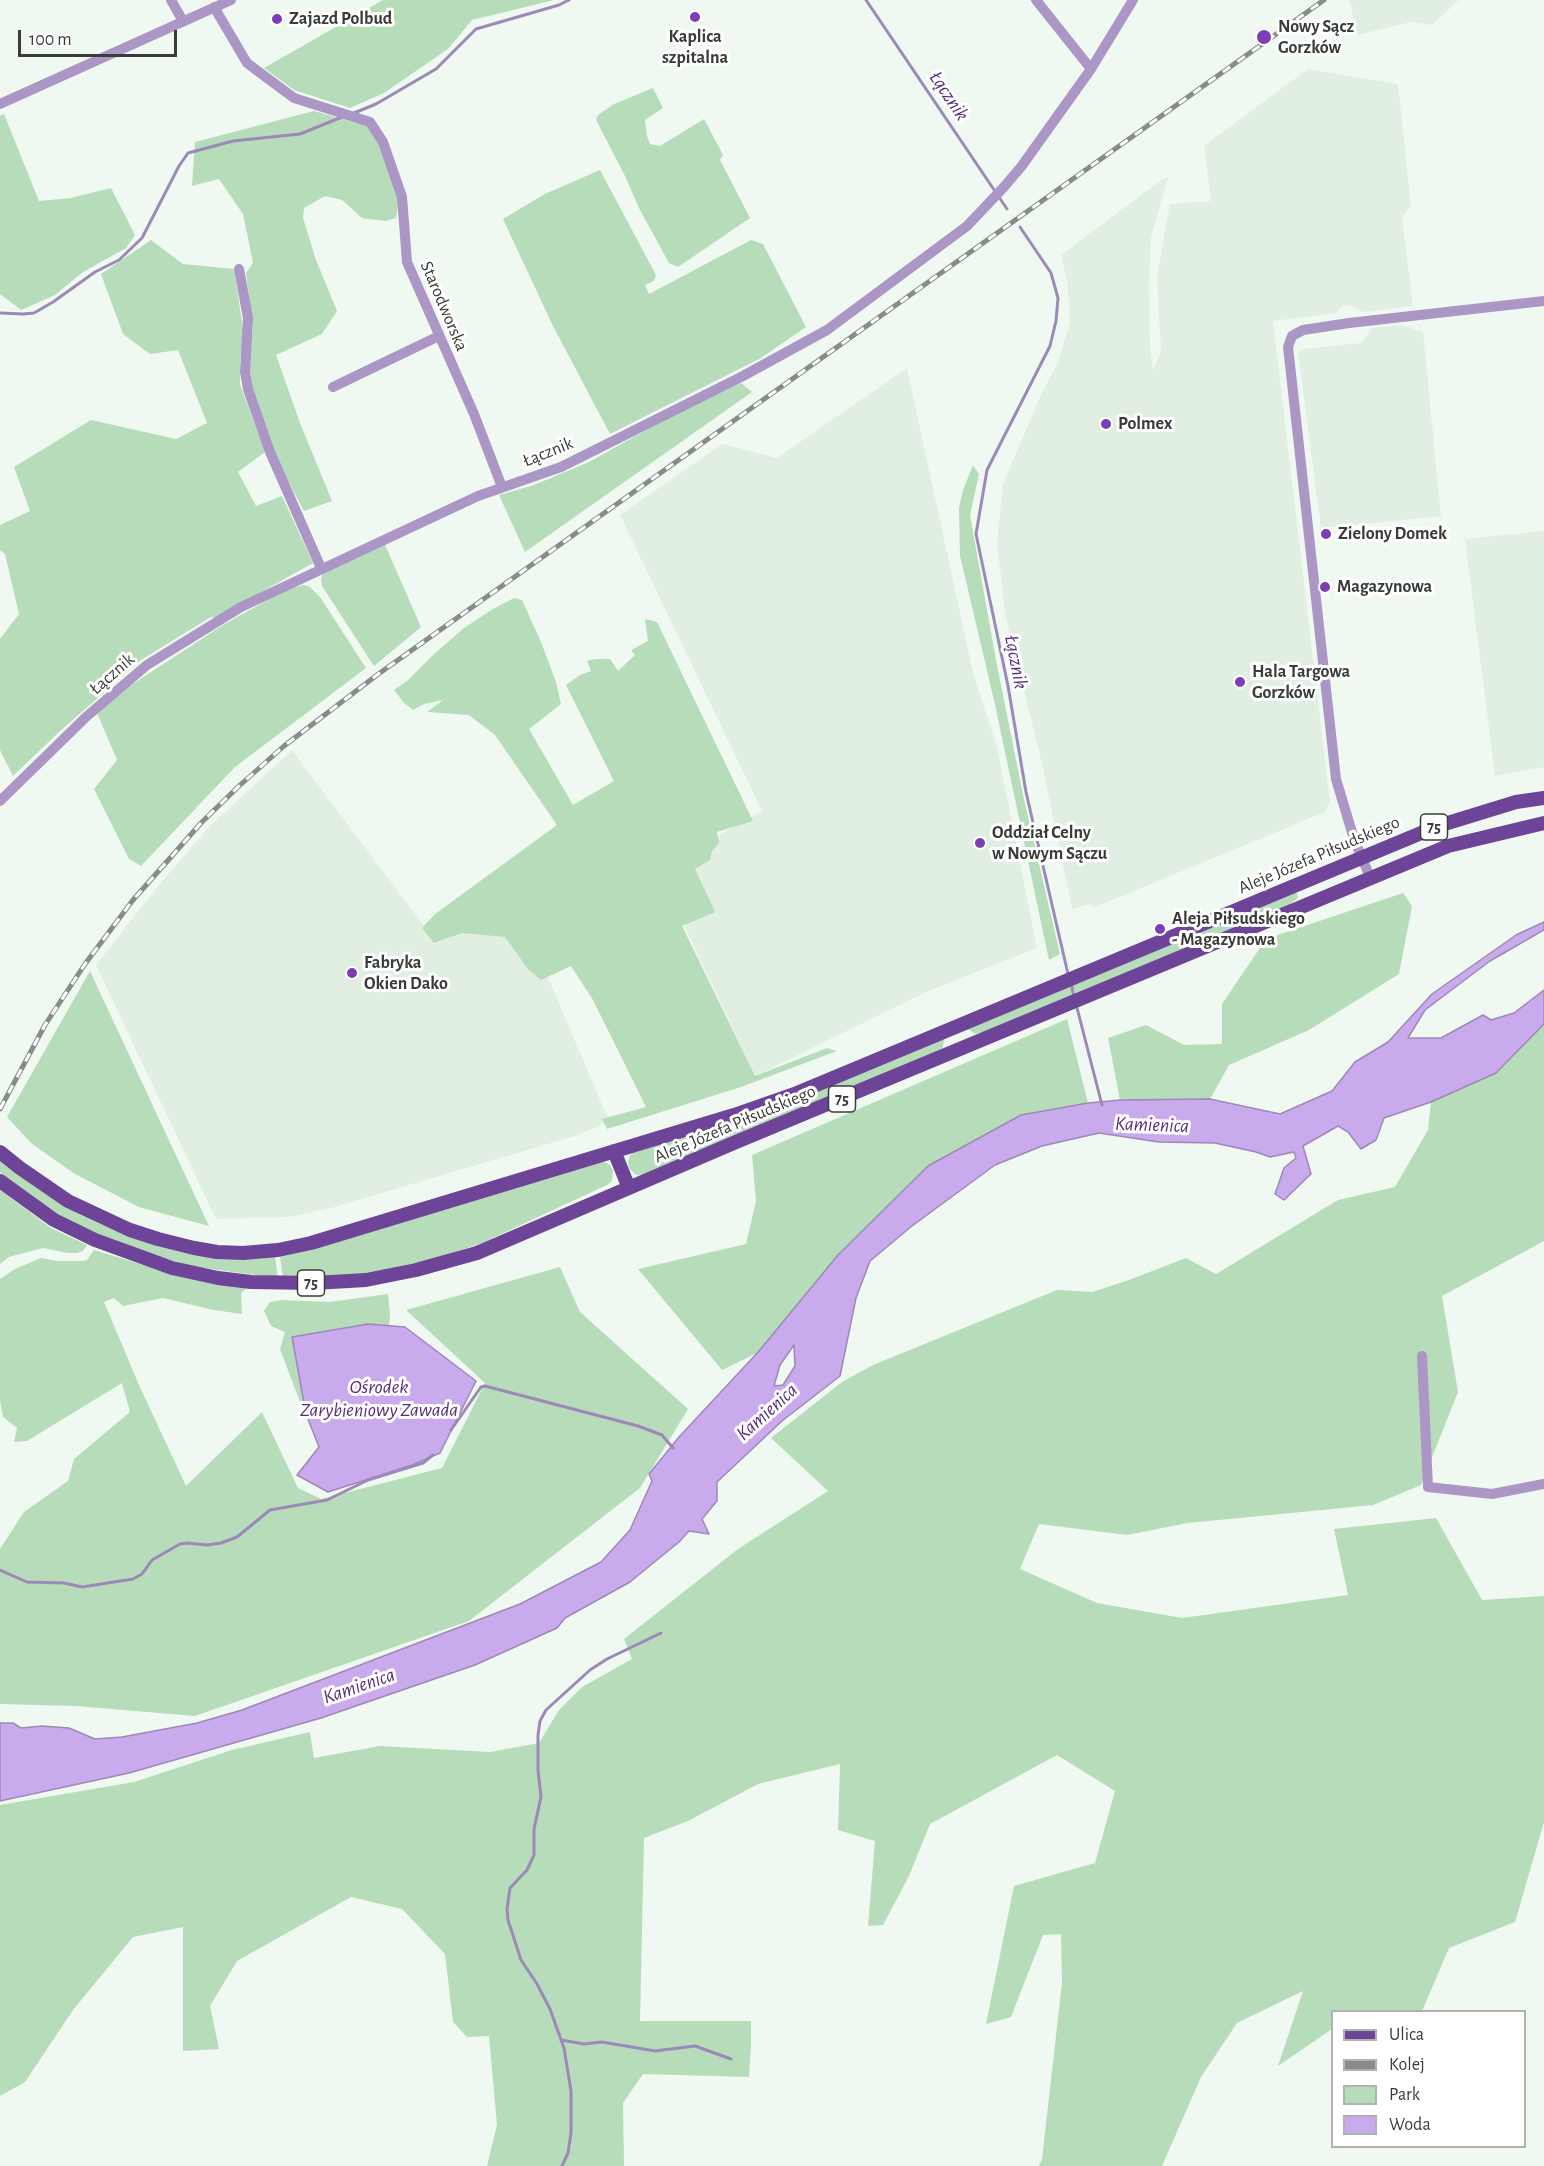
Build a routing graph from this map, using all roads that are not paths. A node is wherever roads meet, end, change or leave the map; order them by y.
1 (171, 0) edge
2 (231, 0) edge
3 (1036, 0) edge
4 (1133, 0) edge
5 (214, 8) junction
6 (183, 21) junction
7 (1091, 69) junction
8 (0, 104) edge
9 (239, 269) dead end
10 (1544, 301) edge
11 (439, 336) junction
12 (333, 387) dead end
13 (502, 487) junction
14 (321, 568) junction
15 (1544, 798) edge
16 (0, 801) edge
17 (1544, 823) edge
18 (1360, 857) junction
19 (1370, 877) junction
20 (1304, 881) junction
21 (1312, 902) junction
22 (614, 1151) junction
23 (0, 1152) edge
24 (0, 1181) edge
25 (629, 1188) junction
26 (1422, 1356) dead end
27 (1544, 1484) edge

1 - 6 street
2 - 5 street
3 - 7 street
4 - 7 street, Łącznik
5 - 6 street
5 - 11 street, Starodworska
6 - 8 street
7 - 13 street, Łącznik
9 - 14 street
10 - 18 street
11 - 12 street
11 - 13 street, Starodworska
13 - 14 street, Łącznik
14 - 16 street, Łącznik
15 - 18 main road, Aleje Józefa Piłsudskiego / 75
17 - 19 main road, Aleje Józefa Piłsudskiego / 75
18 - 19 street
18 - 20 main road, Aleje Józefa Piłsudskiego / 75
19 - 21 main road, Aleje Józefa Piłsudskiego / 75
20 - 21 main road
20 - 22 main road, Aleje Józefa Piłsudskiego / 75
21 - 25 main road, Aleje Józefa Piłsudskiego / 75
22 - 23 main road, Aleje Józefa Piłsudskiego / 75
22 - 25 main road
24 - 25 main road, Aleje Józefa Piłsudskiego / 75
26 - 27 street

